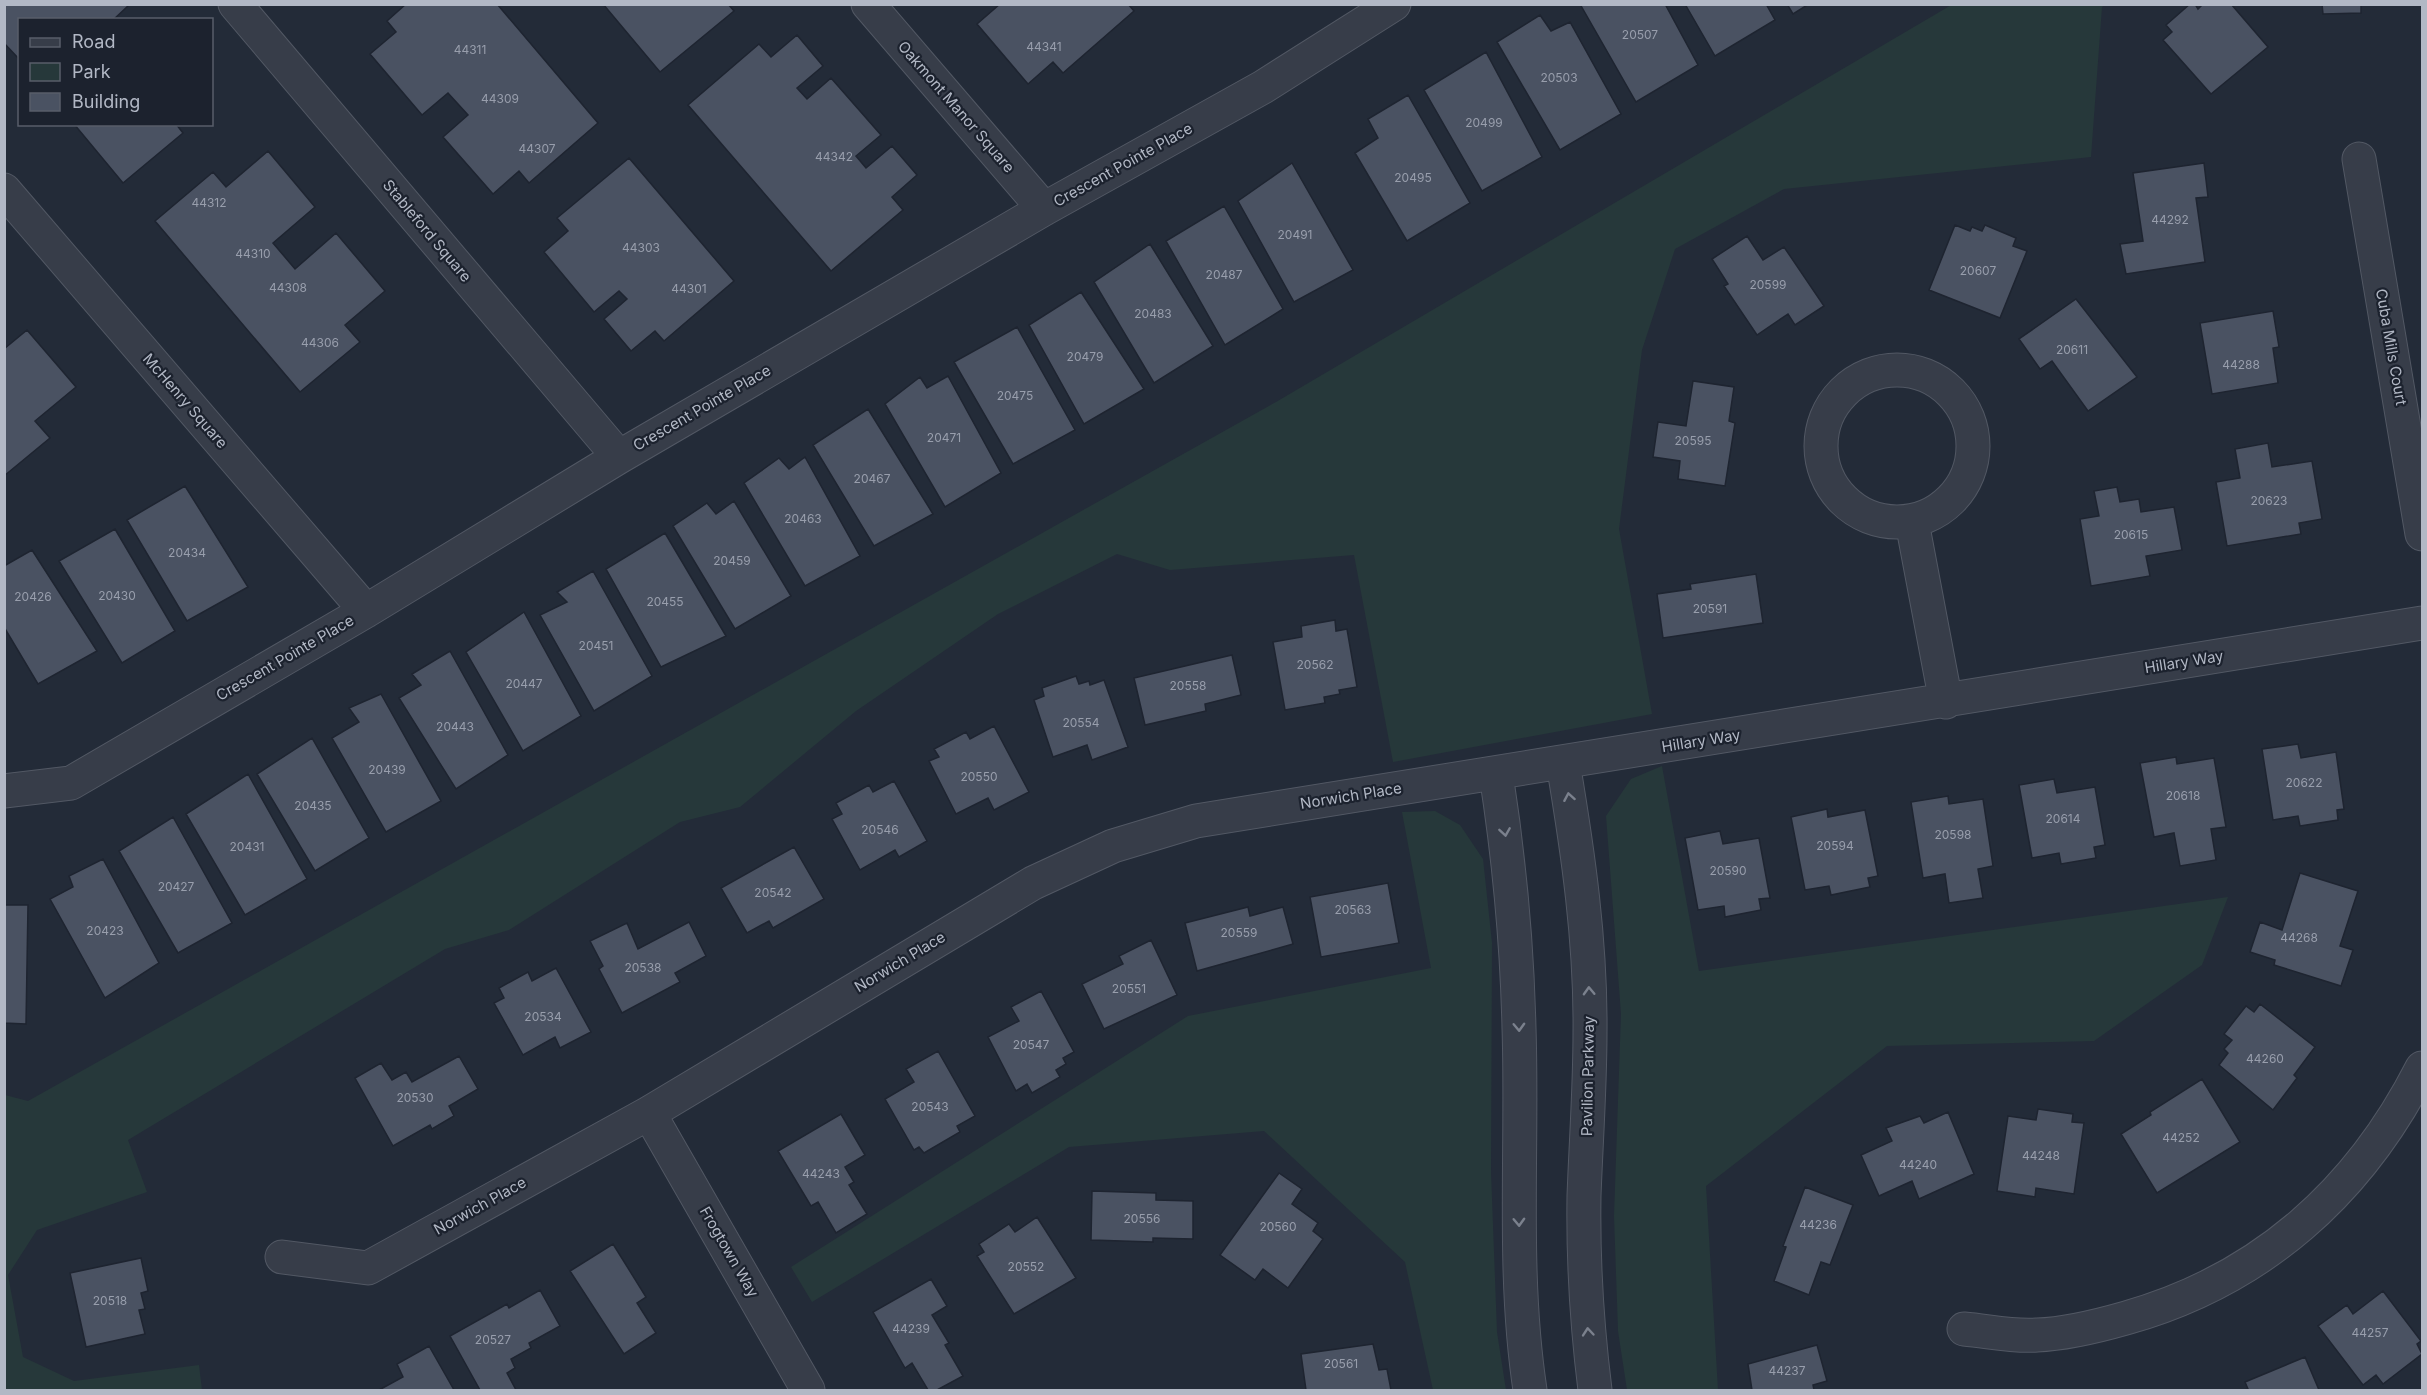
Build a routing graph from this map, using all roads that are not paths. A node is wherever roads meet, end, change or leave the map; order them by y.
1 (235, 4) edge
2 (868, 4) edge
3 (1394, 4) edge
4 (2359, 159) dead end
5 (4, 190) edge
6 (1044, 209) junction
7 (618, 457) junction
8 (1912, 522) junction
9 (2422, 534) edge
10 (366, 611) junction
11 (2422, 622) edge
12 (1946, 702) junction
13 (1563, 763) junction
14 (1496, 774) junction
15 (4, 790) edge
16 (2422, 1068) edge
17 (649, 1113) junction
18 (282, 1257) dead end
19 (1964, 1329) dead end
20 (808, 1390) edge
21 (1530, 1390) edge
22 (1595, 1390) edge

1 - 7 street, Stableford Square
2 - 6 street, Oakmont Manor Square
3 - 6 street, Crescent Pointe Place
4 - 9 street, Cuba Mills Court
5 - 10 street, McHenry Square
6 - 7 street, Crescent Pointe Place
7 - 10 street, Crescent Pointe Place
8 - 8 street
8 - 12 street
10 - 15 street, Crescent Pointe Place
11 - 12 street, Hillary Way
12 - 13 street, Hillary Way
13 - 14 street, Norwich Place
22 -> 13 street, Pavilion Parkway
14 - 17 street, Norwich Place
14 -> 21 street
16 - 19 street
17 - 18 street, Norwich Place
17 - 20 street, Frogtown Way

